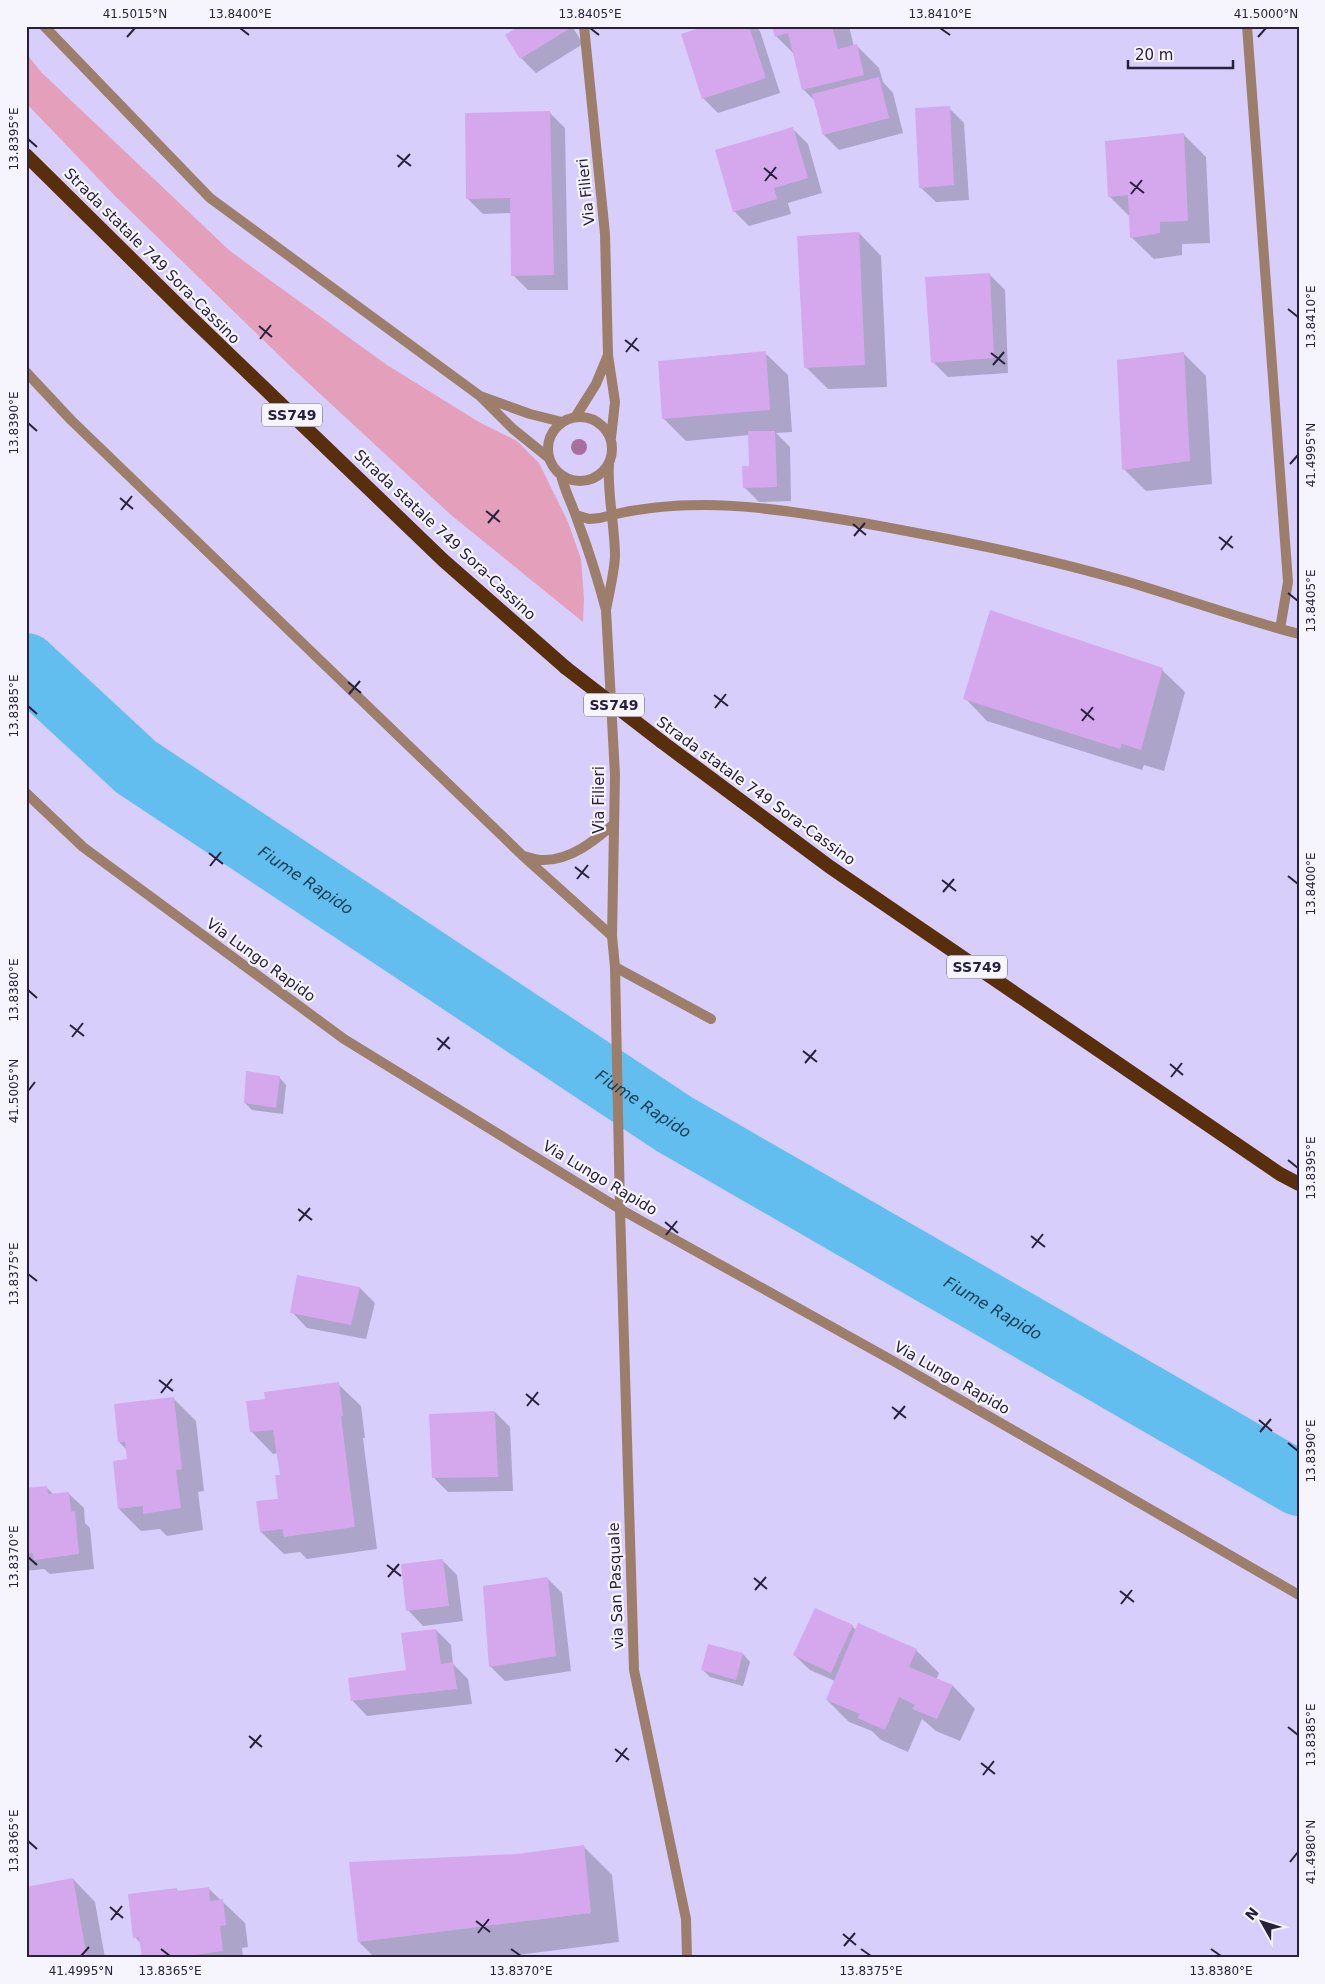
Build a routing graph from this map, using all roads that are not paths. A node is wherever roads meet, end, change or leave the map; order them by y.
1 (44, 26) edge
2 (584, 26) edge
3 (1247, 26) edge
4 (26, 155) edge
5 (608, 355) junction
6 (26, 372) edge
7 (480, 396) junction
8 (576, 416) junction
9 (562, 422) junction
10 (611, 438) junction
11 (549, 458) junction
12 (609, 464) junction
13 (561, 475) junction
14 (576, 515) junction
15 (613, 515) junction
16 (606, 610) junction
17 (1280, 629) junction
18 (1299, 634) edge
19 (26, 794) edge
20 (614, 824) junction
21 (522, 856) junction
22 (612, 936) junction
23 (615, 967) junction
24 (711, 1019) dead end
25 (620, 1183) joint
26 (1299, 1184) edge
27 (620, 1209) junction
28 (1299, 1595) edge
29 (687, 1958) edge

1 - 7 street
2 - 5 street, Via Filieri
3 - 17 street
4 - 26 highway, Strada statale 749 Sora-Cassino / SS749, bridge
5 - 8 street, Via Filieri
5 - 10 street, Via Filieri
6 - 21 street
7 - 9 street
7 - 11 street
8 - 9 street
8 - 10 street
9 - 11 street
10 - 12 street
11 - 13 street
12 - 13 street
12 - 15 street, Via Filieri
13 - 14 street, Via Filieri
14 - 15 street
14 - 16 street, Via Filieri
15 - 16 street, Via Filieri
15 - 17 street
16 - 20 street, Via Filieri
17 - 18 street
19 - 27 street, Via Lungo Rapido
20 - 21 street
20 - 22 street, Via Filieri
21 - 22 street
22 - 23 street, Via Filieri
23 - 24 street
23 - 25 street, Via Filieri
25 - 27 street, via San Pasquale
27 - 28 street, Via Lungo Rapido
27 - 29 street, via San Pasquale

